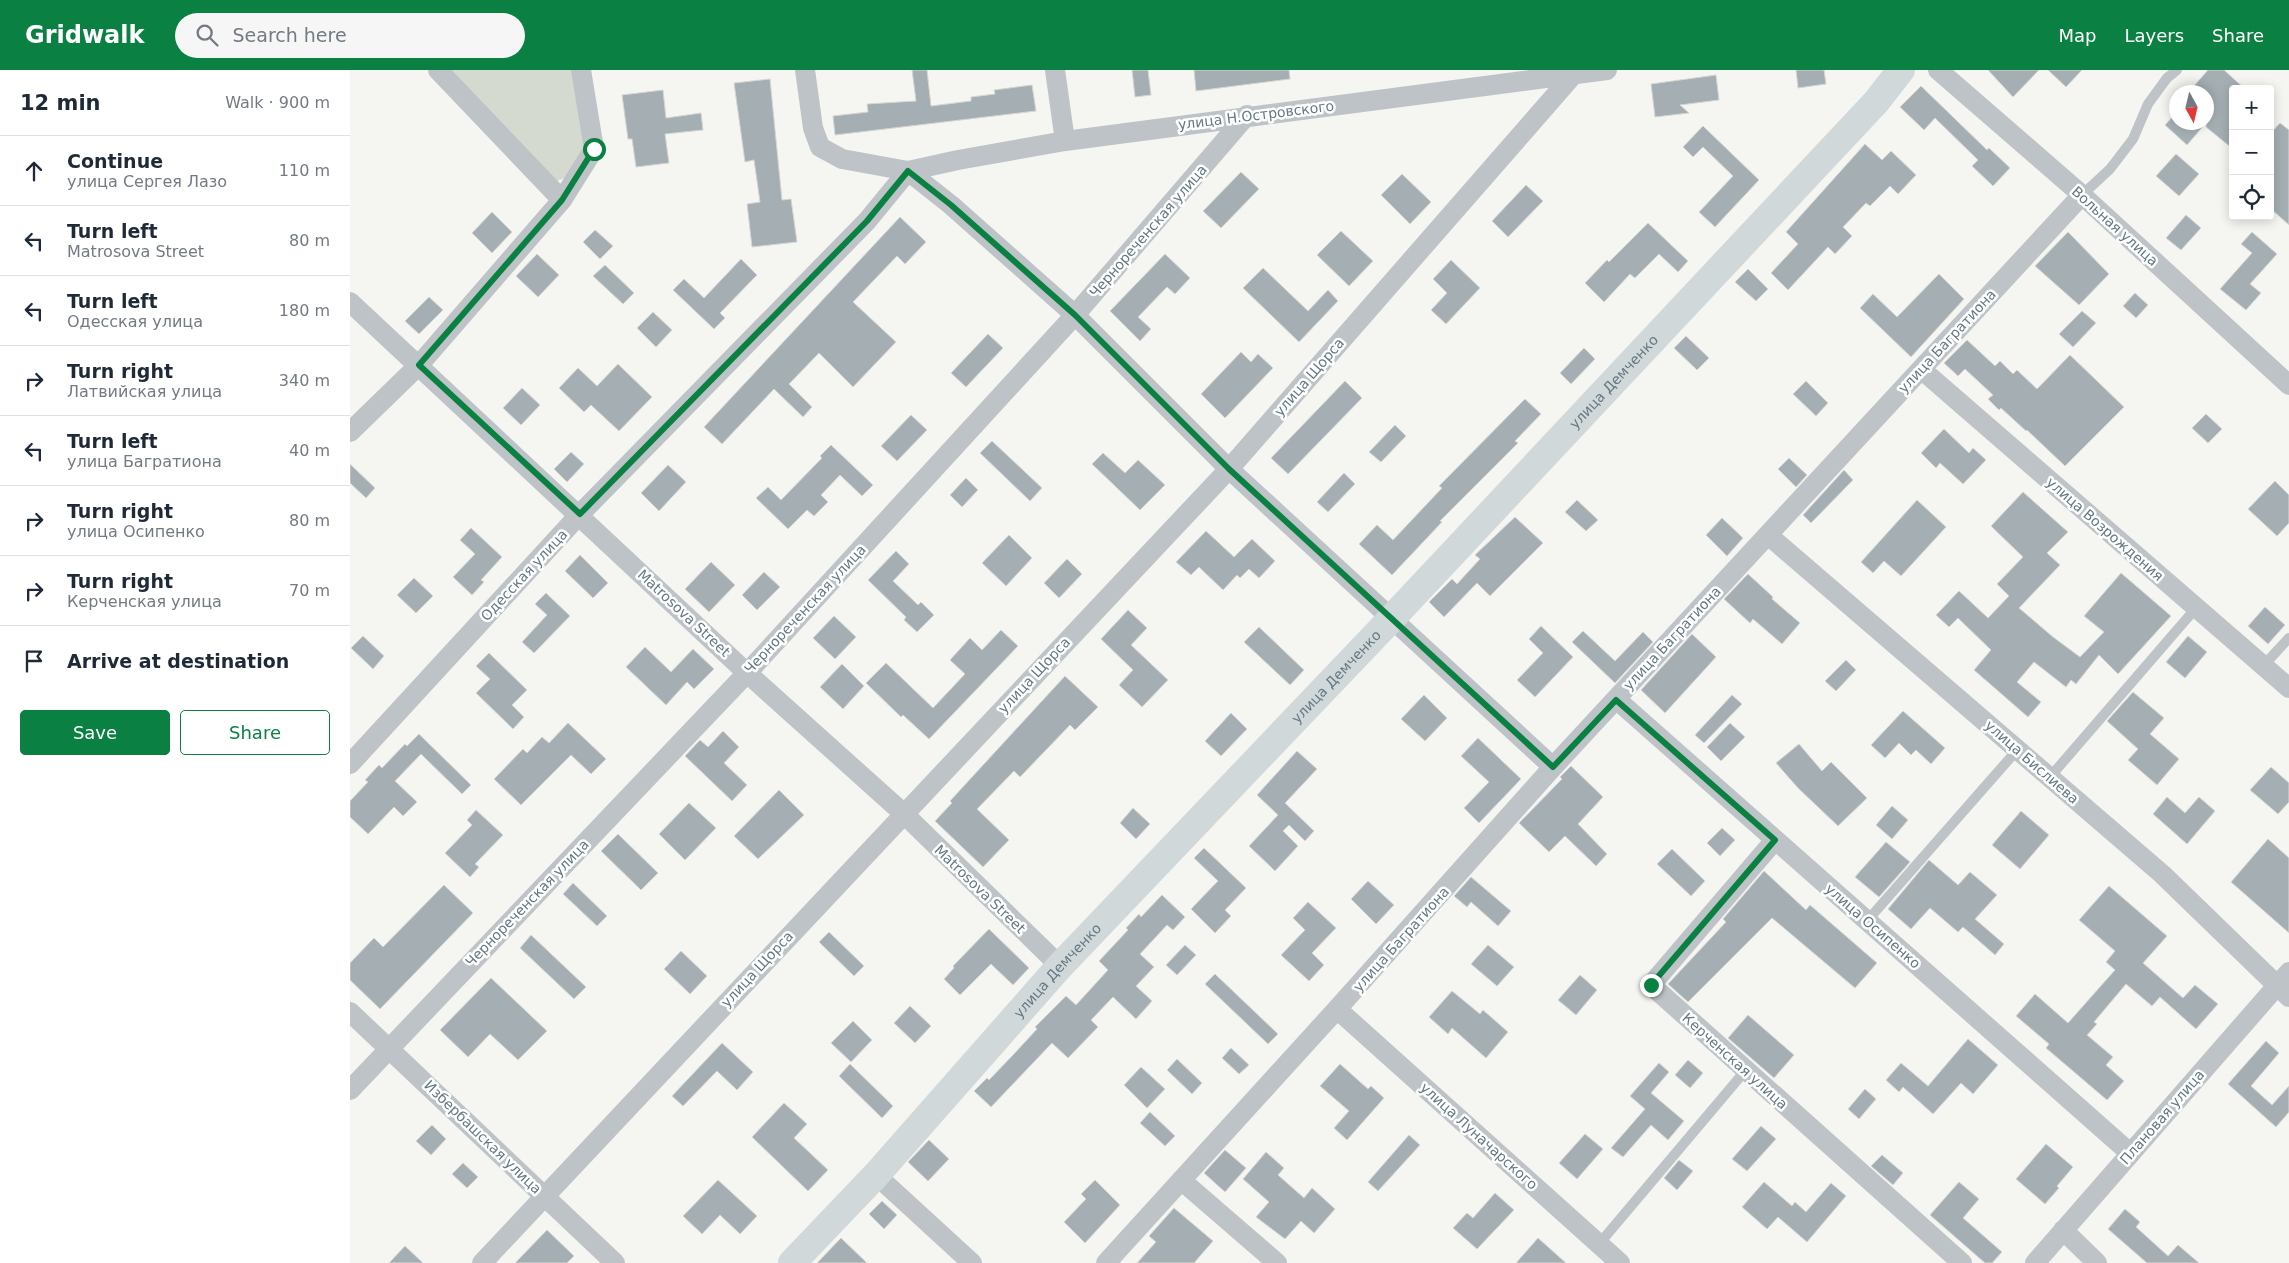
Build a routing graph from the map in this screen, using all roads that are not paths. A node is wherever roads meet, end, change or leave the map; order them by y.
1 (438, 70) edge
2 (581, 70) edge
3 (805, 70) edge
4 (1055, 70) edge
5 (1607, 70) edge
6 (1901, 70) edge
7 (1938, 70) edge
8 (2177, 70) edge
9 (1574, 74) junction
10 (1247, 116) junction
11 (1065, 140) junction
12 (908, 171) junction
13 (2082, 196) junction
14 (562, 200) junction
15 (350, 302) edge
16 (1075, 315) junction
17 (419, 365) junction
18 (1921, 370) junction
19 (2289, 386) edge
20 (350, 432) edge
21 (1229, 469) junction
22 (580, 514) junction
23 (1768, 535) junction
24 (2196, 608) junction
25 (1392, 618) junction
26 (2289, 638) edge
27 (2263, 666) junction
28 (747, 673) junction
29 (2289, 688) edge
30 (1616, 700) junction
31 (2018, 749) junction
32 (350, 764) edge
33 (1553, 767) junction
34 (2050, 777) junction
35 (902, 813) junction
36 (1775, 840) junction
37 (1867, 921) junction
38 (1060, 966) junction
39 (2285, 985) edge
40 (1337, 1009) junction
41 (350, 1012) edge
42 (390, 1048) junction
43 (1745, 1070) junction
44 (350, 1090) edge
45 (2130, 1153) junction
46 (876, 1175) junction
47 (1181, 1180) junction
48 (544, 1196) junction
49 (2063, 1230) junction
50 (1599, 1244) junction
51 (482, 1263) edge
52 (615, 1263) edge
53 (792, 1263) edge
54 (972, 1263) edge
55 (1106, 1263) edge
56 (1277, 1263) edge
57 (1620, 1263) edge
58 (1962, 1263) edge
59 (2035, 1263) edge
60 (2097, 1263) edge

1 - 14 street
2 - 14 street
3 - 12 street
4 - 11 street
5 - 9 street, улица Н.Островского
6 - 25 street, улица Демченко
7 - 13 street, Вольная улица
8 - 13 lane
9 - 10 street, улица Н.Островского
9 - 21 street, улица Щорса
10 - 11 street, улица Н.Островского
10 - 16 street, Чернореченская улица
11 - 12 street, улица Н.Островского
12 - 16 street
12 - 22 street, Одесская улица
13 - 18 street, улица Багратиона
13 - 19 street, Вольная улица
14 - 17 street
15 - 17 street, Matrosova Street
16 - 21 street
16 - 28 street, Чернореченская улица
17 - 20 street
17 - 22 street, Matrosova Street
18 - 23 street, улица Багратиона
18 - 24 street, улица Возрождения
21 - 25 street
21 - 35 street, улица Щорса
22 - 28 street, Matrosova Street
22 - 32 street, Одесская улица
23 - 30 street, улица Багратиона
23 - 31 street, улица Бислиева
24 - 27 street, улица Возрождения
24 - 34 lane
25 - 33 street
25 - 38 street, улица Демченко
26 - 27 lane
27 - 29 street, улица Возрождения
28 - 35 street, Matrosova Street
28 - 42 street, Чернореченская улица
30 - 33 street, улица Багратиона
30 - 36 street, улица Осипенко
31 - 34 street, улица Бислиева
31 - 37 lane
33 - 40 street, улица Багратиона
34 - 39 street, улица Бислиева
35 - 38 street, Matrosova Street
35 - 48 street, улица Щорса
36 - 37 street, улица Осипенко
36 - 43 street, Керченская улица
37 - 45 street, улица Осипенко
38 - 46 street, улица Демченко
39 - 45 street, Плановая улица
40 - 47 street, улица Багратиона
40 - 50 street, улица Луначарского
41 - 42 street, Избербашская улица
42 - 44 street, Чернореченская улица
42 - 48 street, Избербашская улица
43 - 50 lane
43 - 58 street, Керченская улица
45 - 49 street, Плановая улица
46 - 53 street, улица Демченко
46 - 54 street
47 - 55 street, улица Багратиона
47 - 56 street
48 - 51 street, улица Щорса
48 - 52 street, Избербашская улица
49 - 59 street, Плановая улица
49 - 60 street
50 - 57 street, улица Луначарского

